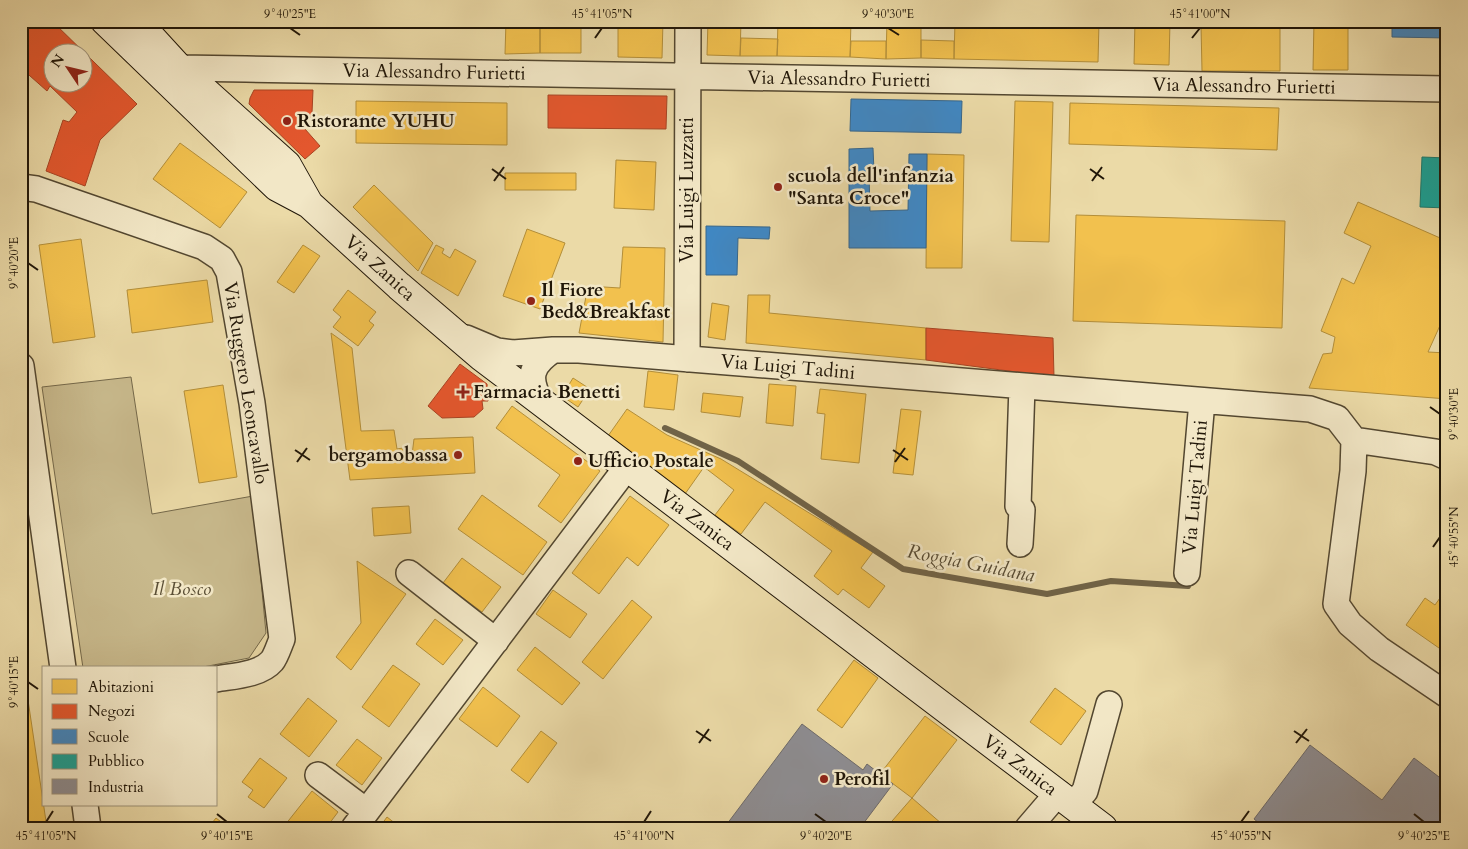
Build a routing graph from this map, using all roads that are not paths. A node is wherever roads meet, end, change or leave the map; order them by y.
1 (105, 21) edge
2 (136, 21) edge
3 (688, 21) edge
4 (142, 55) junction
5 (230, 69) junction
6 (688, 76) junction
7 (193, 82) junction
8 (1447, 89) edge
9 (226, 111) junction
10 (21, 187) edge
11 (309, 204) junction
12 (455, 333) junction
13 (553, 350) junction
14 (686, 359) junction
15 (21, 366) edge
16 (1022, 386) junction
17 (540, 401) junction
18 (1202, 401) junction
19 (1354, 440) junction
20 (1447, 456) edge
21 (628, 467) junction
22 (1020, 544) dead end
23 (409, 573) dead end
24 (1187, 573) dead end
25 (496, 641) junction
26 (63, 666) edge
27 (218, 679) edge
28 (1447, 695) edge
29 (1109, 704) dead end
30 (318, 775) dead end
31 (1066, 799) junction
32 (84, 806) edge
33 (360, 820) edge
34 (88, 828) edge
35 (1028, 828) edge
36 (1103, 828) edge

1 - 4 main road, Via Zanica
2 - 7 main road, Via Zanica
3 - 6 street, Via Luigi Luzzatti
4 - 7 main road, Via Zanica
4 - 7 street, Via Alessandro Furietti
5 - 6 street, Via Alessandro Furietti
5 - 7 street, Via Alessandro Furietti
5 - 9 street
6 - 8 street, Via Alessandro Furietti
6 - 14 street, Via Luigi Luzzatti
7 - 9 main road, Via Zanica
7 - 11 main road, Via Zanica
9 - 11 main road, Via Zanica
10 - 27 street, Via Ruggero Leoncavallo
11 - 12 main road, Via Zanica
12 - 13 street, Via Luigi Tadini
12 - 17 main road, Via Zanica
13 - 14 street, Via Luigi Tadini
13 - 17 street
14 - 16 street, Via Luigi Tadini
15 - 26 street
16 - 18 street, Via Luigi Tadini
16 - 22 street
17 - 21 main road, Via Zanica
18 - 19 street, Via Luigi Tadini
18 - 24 street, Via Luigi Tadini
19 - 20 street
19 - 28 street
21 - 25 street
21 - 31 main road, Via Zanica
23 - 25 street
25 - 33 street
29 - 31 street, Via Zanica
30 - 33 street
31 - 35 street
31 - 36 main road, Via Zanica
32 - 34 street

